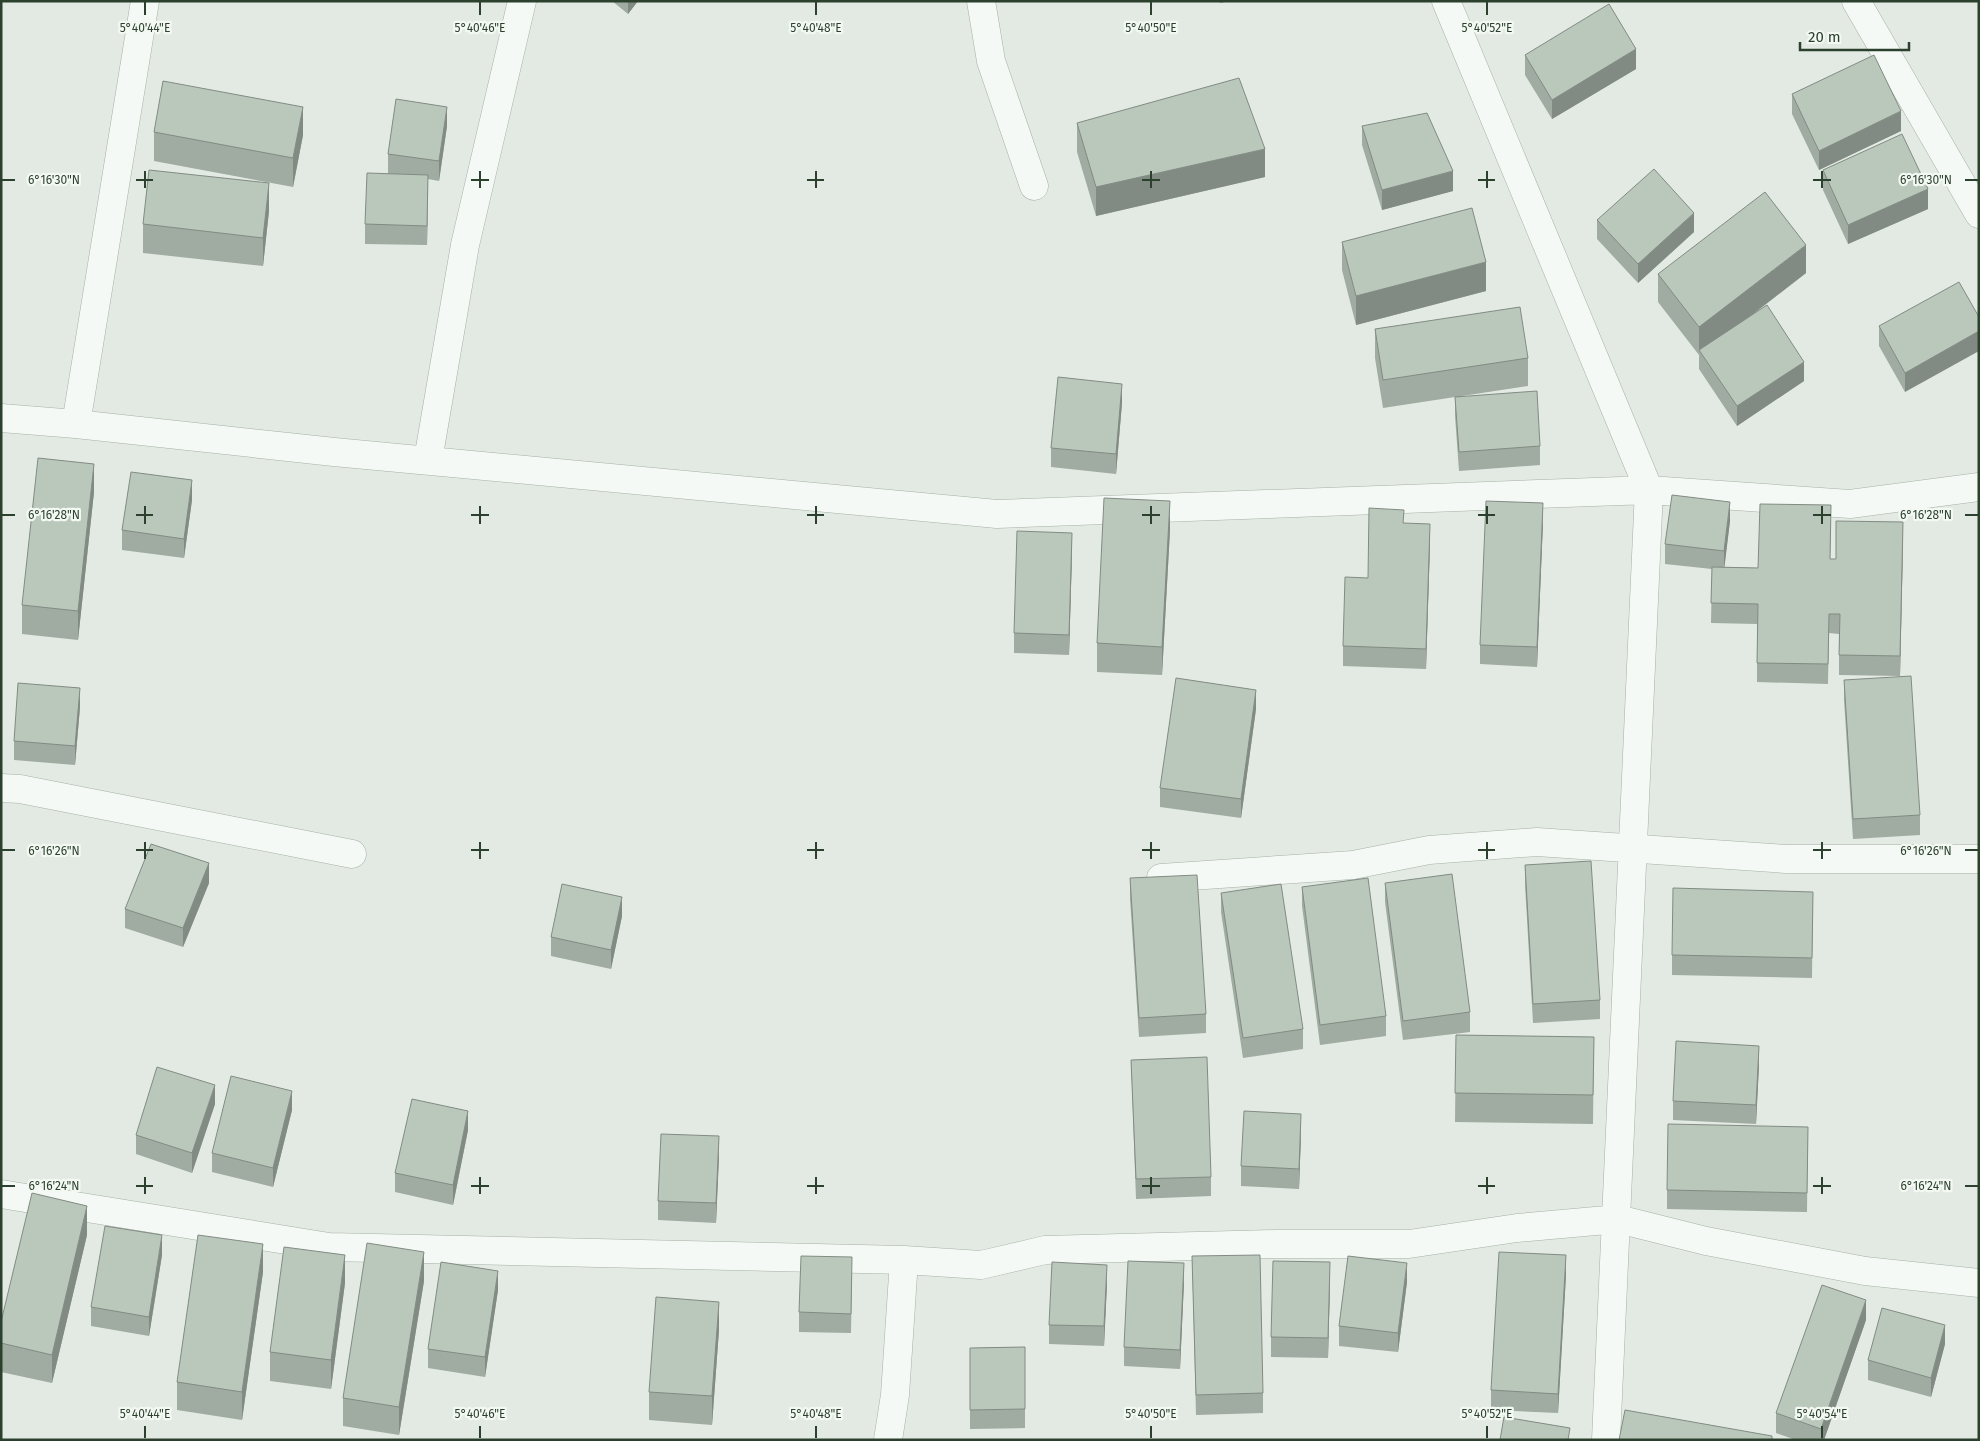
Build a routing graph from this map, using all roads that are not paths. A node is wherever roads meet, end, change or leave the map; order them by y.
1 (145, 1) edge
2 (522, 1) edge
3 (981, 1) edge
4 (1446, 1) edge
5 (1856, 1) edge
6 (1034, 186) dead end
7 (1979, 214) edge
8 (1, 418) edge
9 (76, 424) junction
10 (428, 460) junction
11 (1979, 487) edge
12 (1649, 490) junction
13 (1, 788) edge
14 (1633, 849) junction
15 (352, 854) dead end
16 (1979, 859) edge
17 (1156, 879) edge
18 (1, 1194) edge
19 (1618, 1219) junction
20 (904, 1260) junction
21 (1979, 1283) edge
22 (888, 1440) edge
23 (1606, 1440) edge

1 - 9 street
2 - 10 street
3 - 6 street
4 - 12 street
5 - 7 street
8 - 9 street
9 - 10 street
10 - 12 street
11 - 12 street
12 - 14 street
13 - 15 street
14 - 16 street
14 - 17 street
14 - 19 street
18 - 20 street
19 - 20 street
19 - 21 street
19 - 23 street
20 - 22 street

